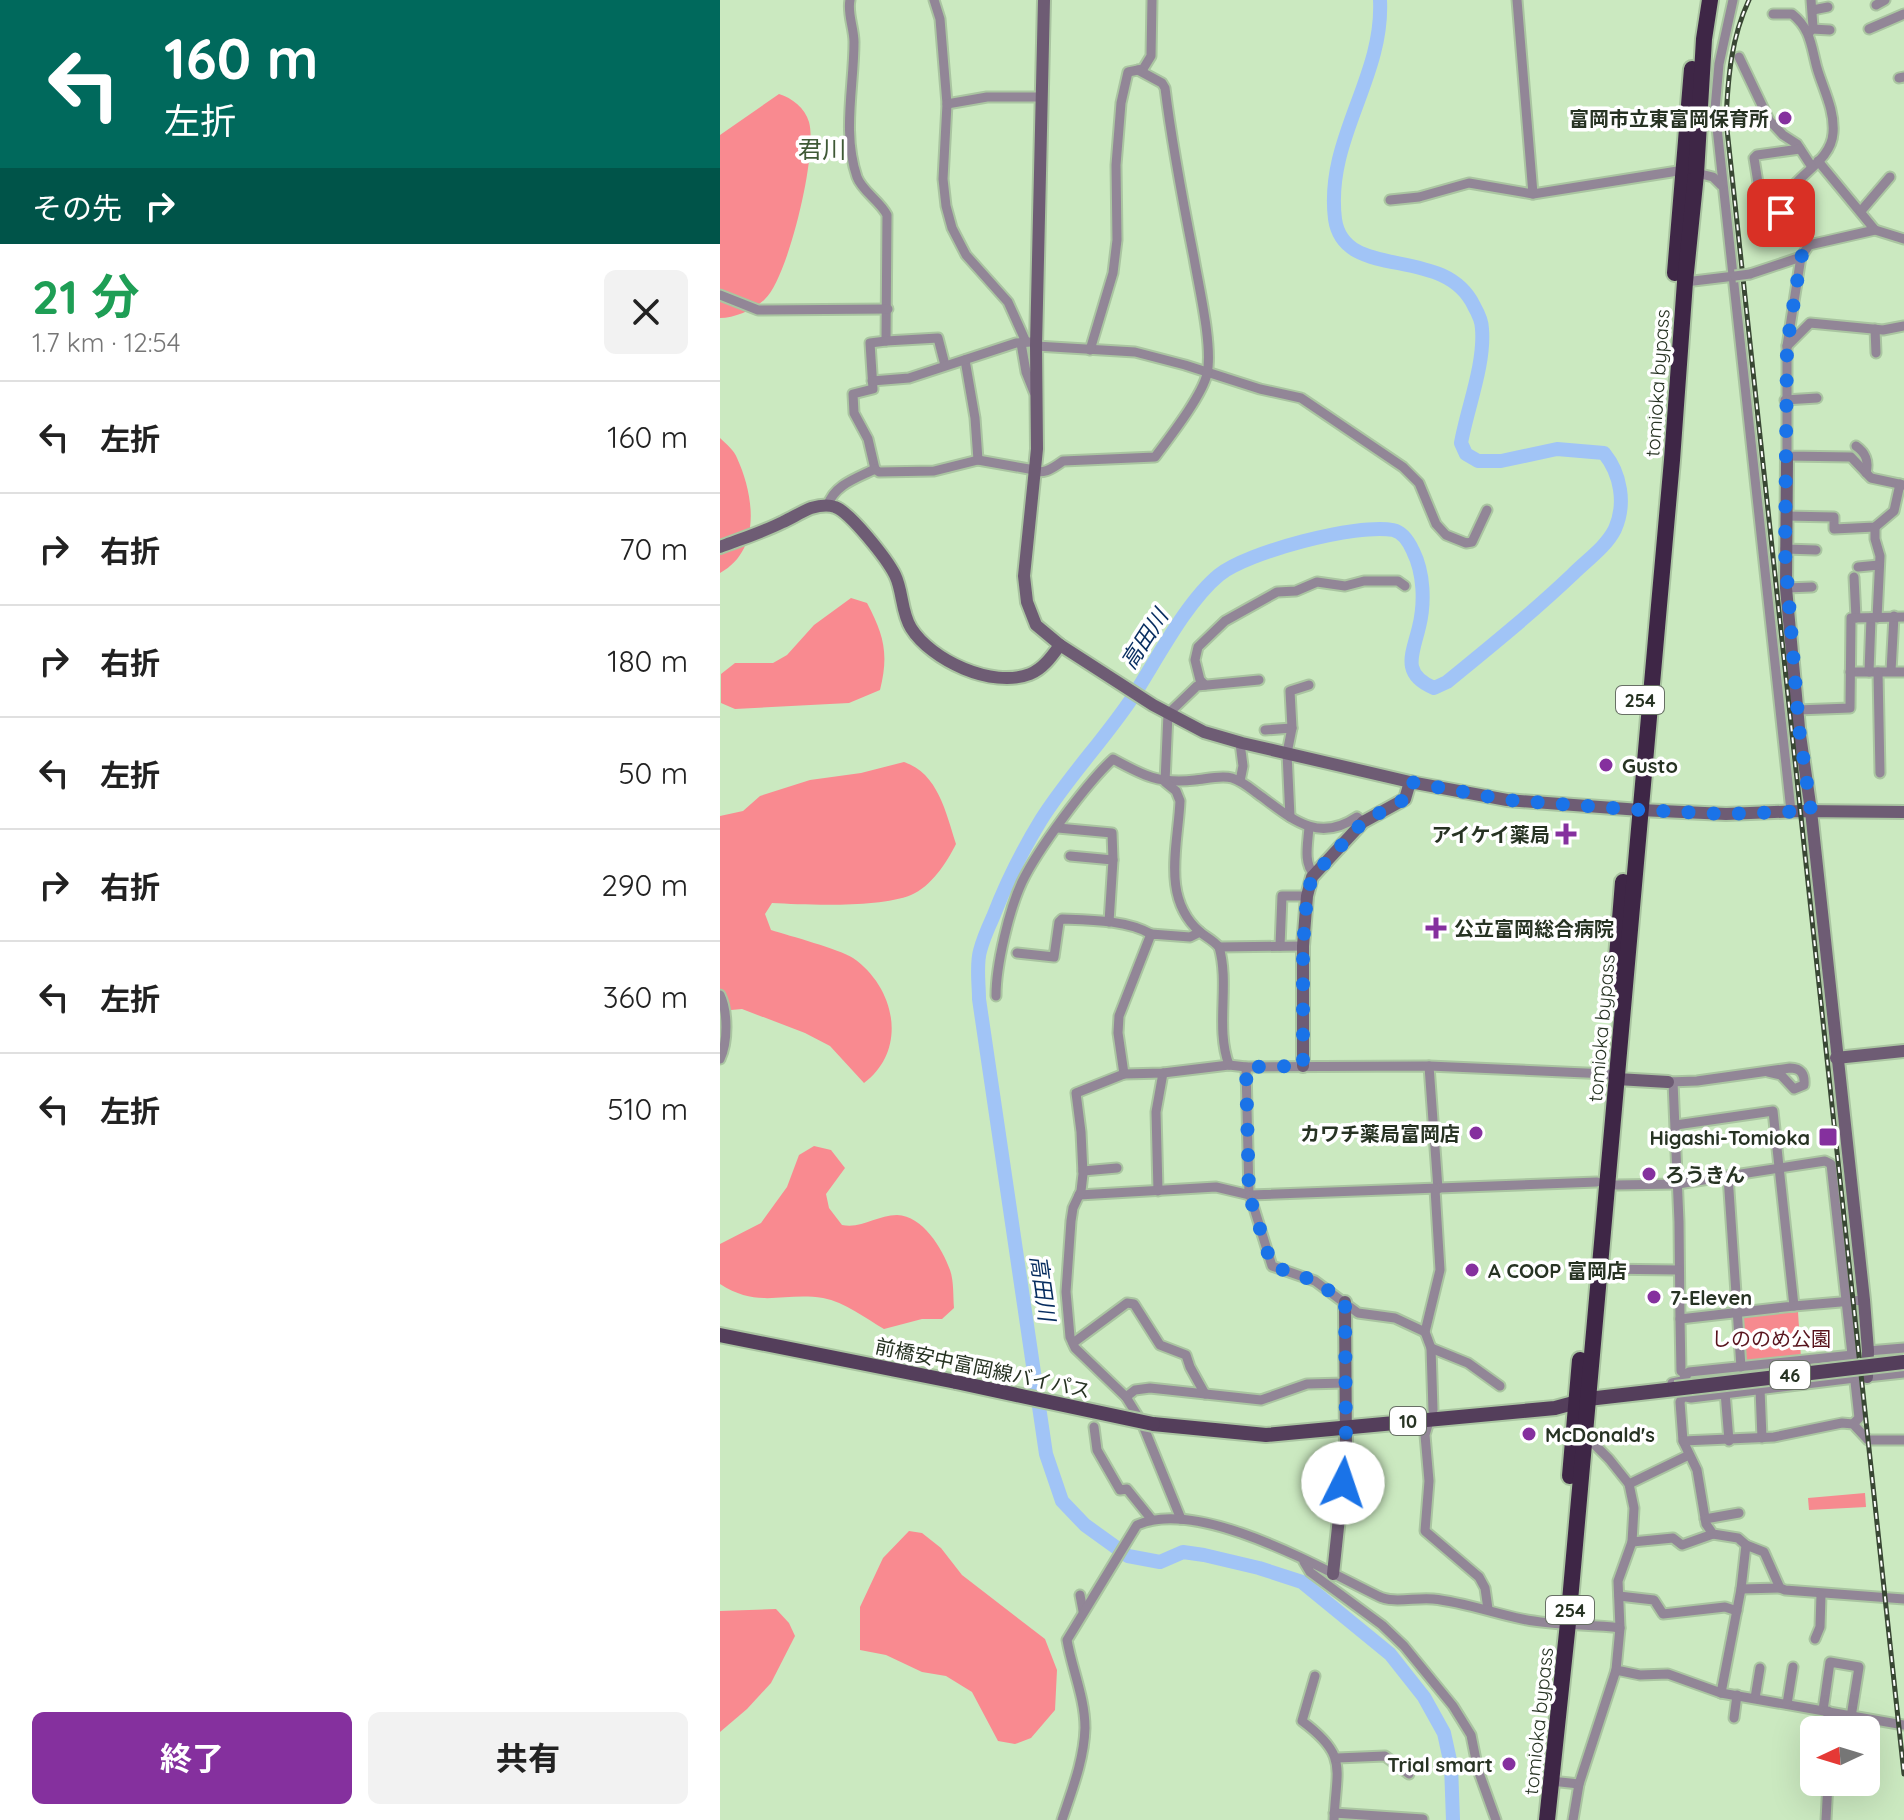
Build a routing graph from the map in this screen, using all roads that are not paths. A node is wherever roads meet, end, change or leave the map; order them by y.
1 (850, 0) edge
2 (934, 0) edge
3 (1044, 0) edge
4 (1152, 0) edge
5 (1517, 0) edge
6 (1701, 0) edge
7 (1710, 0) edge
8 (1733, 0) edge
9 (1812, 5) edge
10 (1828, 7) dead end
11 (1773, 14) dead end
12 (1904, 14) edge
13 (1869, 29) dead end
14 (1830, 30) dead end
15 (1811, 31) junction
16 (1739, 57) dead end
17 (1138, 70) junction
18 (1041, 97) junction
19 (1843, 103) dead end
20 (947, 104) junction
21 (1830, 106) junction
22 (1750, 115) dead end
23 (1766, 115) junction
24 (1800, 149) junction
25 (1815, 164) junction
26 (1690, 172) junction
27 (1890, 177) dead end
28 (1721, 185) junction
29 (1533, 194) junction
30 (1390, 200) dead end
31 (1861, 211) junction
32 (1782, 220) junction
33 (1875, 230) junction
34 (1904, 239) edge
35 (1809, 245) junction
36 (1801, 257) junction
37 (1733, 276) junction
38 (1685, 282) junction
39 (720, 295) edge
40 (888, 309) junction
41 (1904, 326) edge
42 (1875, 329) junction
43 (886, 341) junction
44 (1030, 343) junction
45 (1787, 346) junction
46 (1090, 350) junction
47 (1876, 353) dead end
48 (965, 360) junction
49 (945, 365) junction
50 (1207, 373) junction
51 (872, 381) junction
52 (1817, 398) dead end
53 (1785, 400) junction
54 (1856, 446) dead end
55 (1787, 456) junction
56 (978, 460) junction
57 (875, 469) junction
58 (1036, 473) junction
59 (1866, 473) junction
60 (1902, 485) edge
61 (828, 505) junction
62 (1487, 510) dead end
63 (1786, 516) junction
64 (1875, 527) junction
65 (720, 547) edge
66 (1785, 549) junction
67 (1816, 550) dead end
68 (1879, 565) junction
69 (1858, 567) dead end
70 (1854, 577) dead end
71 (1405, 586) dead end
72 (1812, 587) dead end
73 (1786, 588) junction
74 (1899, 616) edge
75 (1856, 618) junction
76 (1874, 618) junction
77 (1060, 645) junction
78 (1891, 671) junction
79 (1850, 672) junction
80 (1873, 672) junction
81 (1904, 672) edge
82 (1259, 680) dead end
83 (1205, 685) junction
84 (1309, 685) dead end
85 (1797, 710) junction
86 (1168, 714) junction
87 (1292, 728) junction
88 (1265, 730) dead end
89 (1240, 743) junction
90 (1287, 753) junction
91 (1880, 773) dead end
92 (1240, 781) junction
93 (1165, 782) junction
94 (1410, 782) junction
95 (1635, 809) junction
96 (1791, 811) junction
97 (1811, 811) junction
98 (1904, 812) edge
99 (1290, 817) junction
100 (1363, 822) junction
101 (1309, 827) junction
102 (1058, 828) junction
103 (1070, 856) dead end
104 (1113, 860) junction
105 (1314, 874) junction
106 (1307, 896) junction
107 (1109, 922) junction
108 (1200, 932) junction
109 (1151, 934) junction
110 (1280, 946) junction
111 (1303, 946) junction
112 (1219, 947) junction
113 (1017, 953) dead end
114 (720, 995) edge
115 (996, 996) dead end
116 (1904, 1051) edge
117 (1836, 1058) junction
118 (720, 1059) edge
119 (1229, 1065) junction
120 (1303, 1066) junction
121 (1429, 1066) junction
122 (1246, 1067) junction
123 (1768, 1072) dead end
124 (1163, 1073) junction
125 (1124, 1074) junction
126 (1612, 1077) junction
127 (1671, 1082) junction
128 (1676, 1125) junction
129 (1117, 1168) dead end
130 (1779, 1168) junction
131 (1083, 1171) junction
132 (1728, 1176) junction
133 (1597, 1182) junction
134 (1678, 1184) junction
135 (1616, 1185) dead end
136 (1436, 1189) junction
137 (1158, 1191) junction
138 (1079, 1195) junction
139 (1250, 1195) junction
140 (1599, 1269) junction
141 (1679, 1270) junction
142 (1864, 1300) junction
143 (1845, 1301) junction
144 (1345, 1302) junction
145 (1794, 1306) junction
146 (1738, 1313) junction
147 (1680, 1319) junction
148 (1425, 1332) junction
149 (720, 1335) edge
150 (1073, 1343) junction
151 (1431, 1348) junction
152 (1904, 1348) edge
153 (1868, 1351) junction
154 (1853, 1355) junction
155 (1904, 1362) edge
156 (1741, 1367) junction
157 (1904, 1373) edge
158 (1686, 1375) junction
159 (1861, 1377) junction
160 (1344, 1383) junction
161 (1500, 1386) dead end
162 (1760, 1389) junction
163 (1654, 1391) junction
164 (1725, 1392) junction
165 (1205, 1394) junction
166 (1679, 1394) junction
167 (1126, 1397) junction
168 (1582, 1400) junction
169 (1432, 1414) junction
170 (1345, 1424) junction
171 (1853, 1424) junction
172 (1094, 1427) dead end
173 (1585, 1435) junction
174 (1762, 1438) junction
175 (1904, 1440) edge
176 (1683, 1441) junction
177 (1729, 1441) junction
178 (1689, 1455) junction
179 (1629, 1484) junction
180 (1739, 1513) dead end
181 (1181, 1519) junction
182 (1705, 1519) junction
183 (1152, 1520) junction
184 (1713, 1534) junction
185 (1632, 1542) junction
186 (1746, 1545) junction
187 (1302, 1559) junction
188 (1333, 1574) junction
189 (1780, 1588) junction
190 (1741, 1589) junction
191 (1080, 1595) dead end
192 (1821, 1595) junction
193 (1619, 1596) junction
194 (1904, 1599) edge
195 (1488, 1609) junction
196 (1083, 1611) junction
197 (1737, 1611) junction
198 (1563, 1623) junction
199 (1620, 1628) junction
200 (1815, 1639) dead end
201 (1793, 1667) dead end
202 (1760, 1668) dead end
203 (1616, 1670) junction
204 (1315, 1676) dead end
205 (1721, 1693) junction
206 (1737, 1695) junction
207 (1755, 1698) junction
208 (1787, 1704) junction
209 (1826, 1711) junction
210 (1827, 1716) edge
211 (1847, 1716) edge
212 (1851, 1716) edge
213 (1734, 1718) dead end
214 (1880, 1721) edge
215 (1904, 1725) edge
216 (1337, 1758) junction
217 (1409, 1774) dead end
218 (1551, 1781) junction
219 (1579, 1784) junction
220 (1827, 1796) edge
221 (1334, 1816) edge
222 (1394, 1818) edge
223 (1423, 1819) edge
224 (1062, 1820) edge
225 (1496, 1820) edge
226 (1538, 1820) edge
227 (1547, 1820) edge
228 (1573, 1820) edge
229 (1826, 1820) edge

1 - 40 street
2 - 20 street
3 - 18 street
4 - 17 street
5 - 29 street
6 - 26 highway, tomioka bypass / 254
7 - 26 highway, tomioka bypass / 254
8 - 28 street
9 - 10 street
9 - 15 street
11 - 15 street
12 - 13 street
14 - 15 street
15 - 21 street
16 - 23 street
17 - 46 street
17 - 50 street
18 - 20 street
18 - 44 street
19 - 21 street
20 - 44 street
21 - 25 street
22 - 23 street
23 - 24 street
24 - 25 street
24 - 32 street
25 - 31 street
25 - 32 street
26 - 28 street
26 - 29 street
26 - 38 highway, tomioka bypass / 254
26 - 95 highway, tomioka bypass / 254
27 - 31 street
28 - 37 street
29 - 30 street
31 - 33 street
32 - 35 street
33 - 34 street
33 - 35 street
35 - 36 street
36 - 37 street, bridge
36 - 45 street
37 - 38 street
37 - 96 street
38 - 95 highway, tomioka bypass / 254
39 - 40 street
40 - 43 street
41 - 42 street
42 - 45 street
42 - 47 street
43 - 49 street
43 - 51 street
44 - 46 street
44 - 48 street
44 - 58 street
45 - 53 street
46 - 50 street
48 - 49 street
48 - 56 street
49 - 51 street
50 - 58 street
50 - 62 street
51 - 57 street
52 - 53 street
53 - 55 street
54 - 59 street
55 - 59 street
55 - 63 street
56 - 57 street
56 - 58 street
57 - 61 street
58 - 77 street
59 - 60 street
60 - 64 street
61 - 65 street
61 - 77 street
63 - 64 street
63 - 66 street
64 - 68 street
66 - 67 street
66 - 73 street
68 - 69 street
68 - 76 street
70 - 75 street
71 - 83 street
72 - 73 street
73 - 85 street
74 - 76 street
74 - 78 street
75 - 76 street
75 - 79 street
76 - 80 street
77 - 86 street
78 - 80 street
78 - 81 street
79 - 80 street
79 - 85 street
80 - 91 street
82 - 83 street
83 - 86 street
84 - 87 street
85 - 97 street
86 - 89 street
86 - 93 street
87 - 88 street
87 - 90 street
89 - 90 street
89 - 92 street
90 - 94 street
90 - 99 street
92 - 93 street
92 - 99 street
93 - 102 street
93 - 108 street
94 - 95 street
94 - 100 street
95 - 96 street
95 - 126 highway, tomioka bypass / 254
96 - 97 street
97 - 98 street
97 - 117 street
99 - 101 street
100 - 101 street
100 - 105 street
101 - 105 street
102 - 104 street
102 - 115 street
103 - 104 street
104 - 107 street
105 - 106 street
106 - 110 street
106 - 111 street
107 - 109 street
107 - 113 street
108 - 109 street
108 - 112 street
109 - 125 street
110 - 111 street
110 - 112 street
111 - 120 street
112 - 119 street
114 - 118 street
116 - 117 street
117 - 142 street
119 - 122 street
119 - 124 street
120 - 121 street
120 - 122 street
121 - 126 street
121 - 136 street
122 - 139 street
123 - 127 street
124 - 125 street
124 - 137 street
125 - 131 street
126 - 127 street
126 - 133 highway, tomioka bypass / 254
126 - 140 highway, tomioka bypass / 254
127 - 128 street
128 - 130 street
128 - 134 street
129 - 131 street
130 - 132 street
130 - 143 street
130 - 145 street
131 - 138 street
132 - 134 street
132 - 146 street
133 - 136 street
133 - 168 highway, tomioka bypass / 254
134 - 135 street
134 - 141 street
136 - 139 street
136 - 148 street
137 - 138 street
137 - 139 street
138 - 150 street
139 - 144 street
140 - 141 street
140 - 168 highway, tomioka bypass / 254
141 - 147 street
142 - 143 street
142 - 153 street
143 - 145 street
143 - 154 street
144 - 148 street
144 - 160 street
145 - 146 street
146 - 147 street
146 - 156 street
147 - 158 street
148 - 151 street
149 - 170 main road, 前橋安中富岡線バイパス / 10, bridge
150 - 165 street
150 - 167 street
151 - 161 street
151 - 169 street
152 - 153 street
153 - 159 street
154 - 156 street
154 - 159 street
155 - 166 main road, 46, bridge
156 - 158 street
157 - 159 street
158 - 163 street
159 - 162 street
159 - 171 street
160 - 165 street
160 - 170 street
162 - 164 street
162 - 174 street
163 - 166 main road, 46
163 - 168 main road, 46
164 - 166 street
164 - 177 street
165 - 167 street
166 - 176 street
167 - 181 street
168 - 169 main road, 前橋安中富岡線バイパス / 10
168 - 173 highway, tomioka bypass / 254
168 - 198 highway, tomioka bypass / 254
169 - 170 main road, 前橋安中富岡線バイパス / 10
169 - 195 street
170 - 188 street
171 - 174 street
171 - 175 street
172 - 183 street
173 - 179 street
173 - 198 highway, tomioka bypass / 254
174 - 177 street
176 - 177 street
176 - 178 street
178 - 179 street
178 - 182 street
179 - 185 street
180 - 182 street
181 - 183 street
181 - 187 street
182 - 184 street
183 - 196 street
184 - 185 street
184 - 186 street
185 - 193 street
186 - 189 street
186 - 190 street
187 - 188 street
187 - 225 street
188 - 195 street
189 - 190 street
189 - 192 street
190 - 197 street
191 - 196 street
192 - 194 street
192 - 200 street
193 - 197 street
193 - 199 street
195 - 198 street
196 - 224 street
197 - 205 street
198 - 199 street
198 - 218 highway, tomioka bypass / 254
198 - 226 highway, tomioka bypass / 254
199 - 203 street
201 - 208 street
202 - 207 street
203 - 205 street
203 - 219 street
204 - 216 street
205 - 206 street
206 - 207 street
206 - 213 street
207 - 208 street
208 - 209 street
209 - 210 street
209 - 211 street
209 - 212 street
214 - 215 street
216 - 217 street
216 - 221 street
218 - 219 street
218 - 227 highway, tomioka bypass / 254
219 - 228 street
220 - 229 street
221 - 222 street
222 - 223 street

